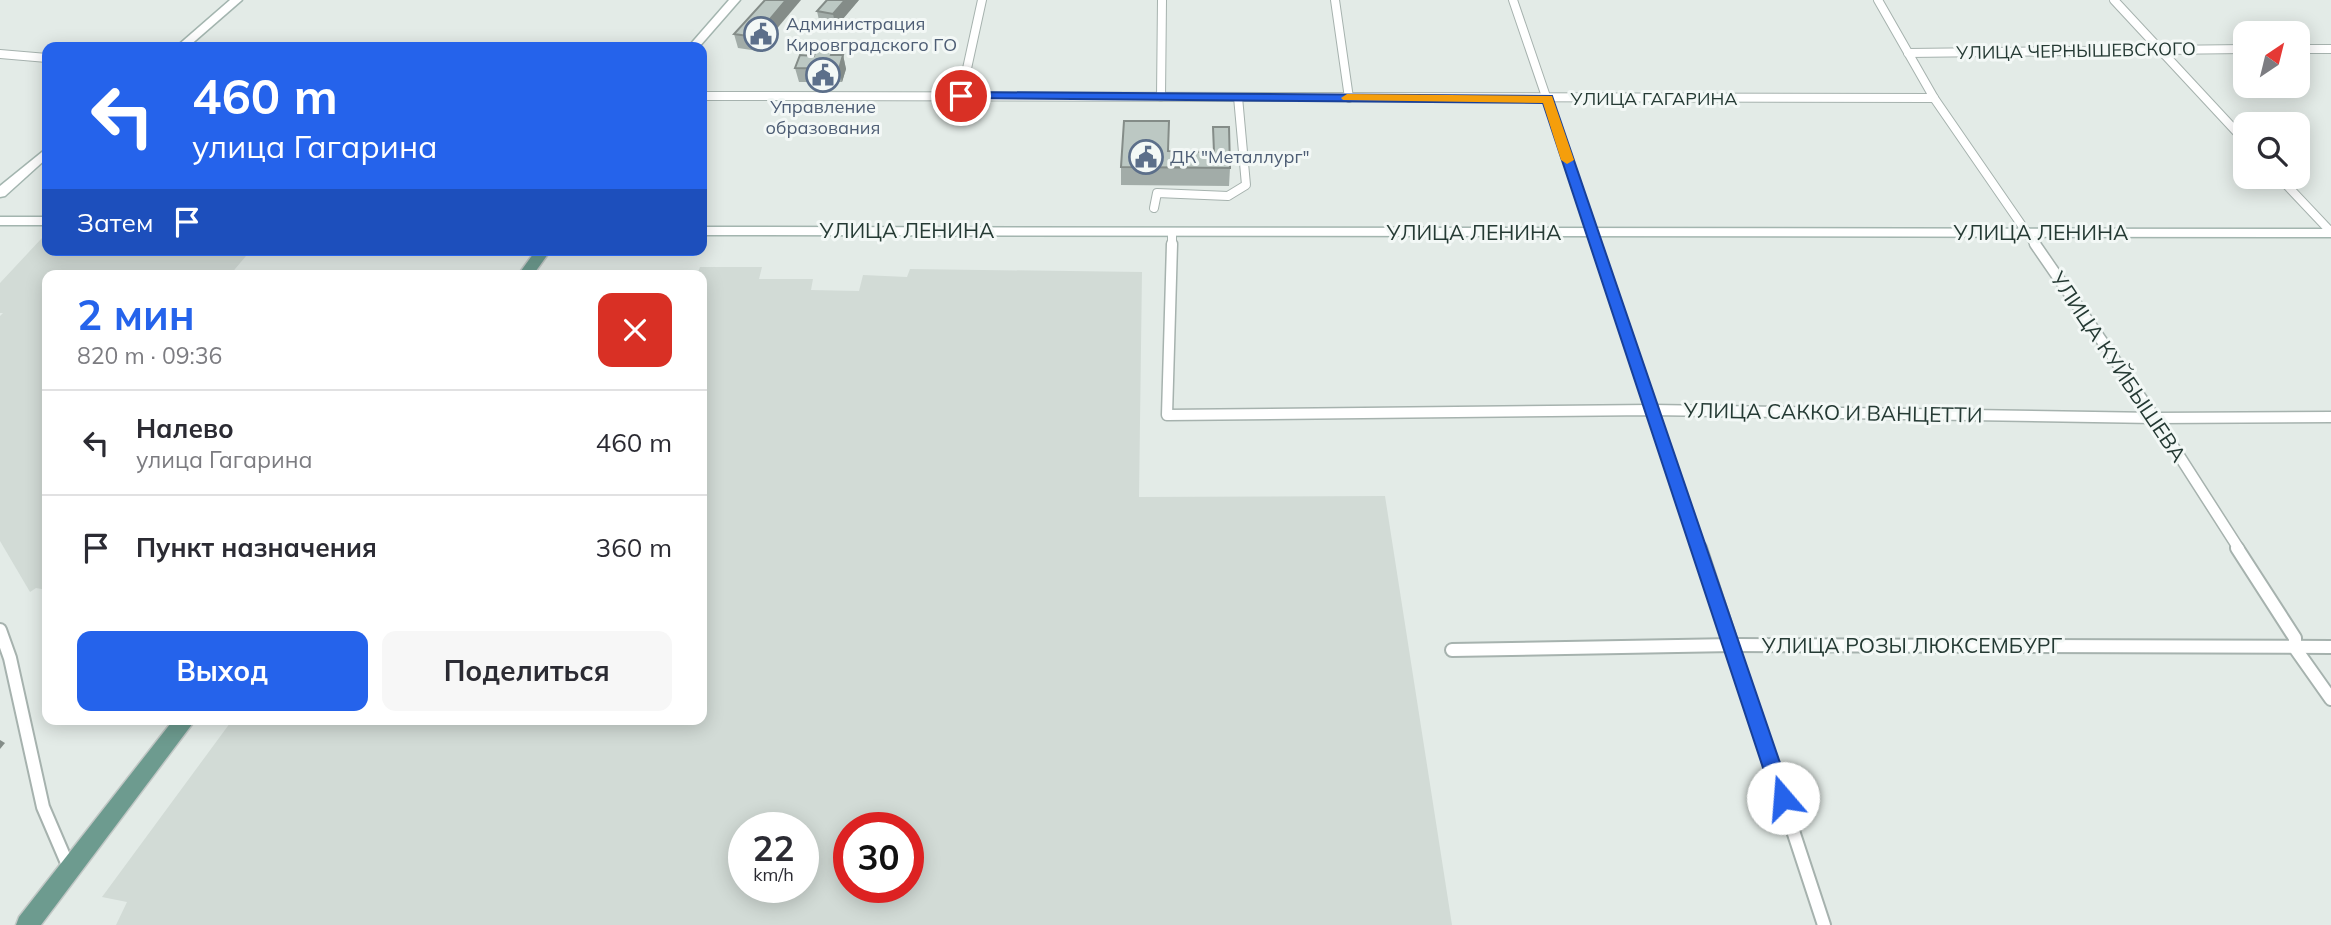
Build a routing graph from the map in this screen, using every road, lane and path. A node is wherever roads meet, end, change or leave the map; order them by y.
1 (237, 0) edge
2 (735, 0) edge
3 (982, 0) edge
4 (1162, 0) edge
5 (1335, 0) edge
6 (1513, 0) edge
7 (1878, 0) edge
8 (2113, 0) edge
9 (187, 42) edge
10 (697, 42) edge
11 (2159, 49) junction
12 (2233, 49) edge
13 (2310, 49) edge
14 (2331, 49) edge
15 (1908, 52) junction
16 (0, 54) edge
17 (42, 58) edge
18 (707, 96) edge
19 (961, 96) junction
20 (1161, 97) junction
21 (1238, 97) junction
22 (1349, 98) junction
23 (1934, 98) junction
24 (1548, 99) junction
25 (2233, 128) edge
26 (42, 156) edge
27 (2290, 189) edge
28 (0, 193) edge
29 (1154, 208) dead end
30 (0, 221) edge
31 (42, 221) edge
32 (707, 231) edge
33 (1172, 232) junction
34 (1591, 233) junction
35 (2025, 233) junction
36 (2331, 233) edge
37 (539, 256) edge
38 (529, 270) edge
39 (1652, 410) junction
40 (2331, 417) edge
41 (2155, 418) junction
42 (0, 629) edge
43 (1733, 645) junction
44 (2331, 647) edge
45 (2295, 648) junction
46 (1451, 650) dead end
47 (2331, 699) edge
48 (181, 725) edge
49 (70, 870) junction
50 (27, 925) edge
51 (1824, 925) edge

1 - 9 main road
2 - 10 main road
3 - 19 street
4 - 20 street
5 - 22 street
6 - 24 street
7 - 15 street, УЛИЦА КУЙБЫШЕВА
8 - 11 street
11 - 12 street, УЛИЦА ЧЕРНЫШЕВСКОГО
11 - 15 street, УЛИЦА ЧЕРНЫШЕВСКОГО
11 - 25 street
13 - 14 street
15 - 23 street, УЛИЦА КУЙБЫШЕВА
16 - 17 street
18 - 19 street, УЛИЦА ГАГАРИНА
19 - 20 street, УЛИЦА ГАГАРИНА
20 - 21 street, УЛИЦА ГАГАРИНА
21 - 22 street, УЛИЦА ГАГАРИНА
21 - 29 street
22 - 24 street, УЛИЦА ГАГАРИНА
23 - 24 street, УЛИЦА ГАГАРИНА
23 - 35 street, УЛИЦА КУЙБЫШЕВА
24 - 34 street
26 - 28 main road
27 - 36 street
30 - 31 main road
32 - 33 main road, УЛИЦА ЛЕНИНА
33 - 34 main road, УЛИЦА ЛЕНИНА
33 - 39 street, УЛИЦА САККО И ВАНЦЕТТИ
34 - 35 main road, УЛИЦА ЛЕНИНА
34 - 39 street
35 - 36 main road, УЛИЦА ЛЕНИНА
35 - 41 street, УЛИЦА КУЙБЫШЕВА
37 - 38 main road
39 - 41 street, УЛИЦА САККО И ВАНЦЕТТИ
39 - 43 street
40 - 41 street, УЛИЦА САККО И ВАНЦЕТТИ
41 - 45 street, УЛИЦА КУЙБЫШЕВА
42 - 49 street
43 - 45 street, УЛИЦА РОЗЫ ЛЮКСЕМБУРГ
43 - 46 street, УЛИЦА РОЗЫ ЛЮКСЕМБУРГ
43 - 51 street
44 - 45 street, УЛИЦА РОЗЫ ЛЮКСЕМБУРГ
45 - 47 street, УЛИЦА КУЙБЫШЕВА
48 - 49 main road
49 - 50 main road

